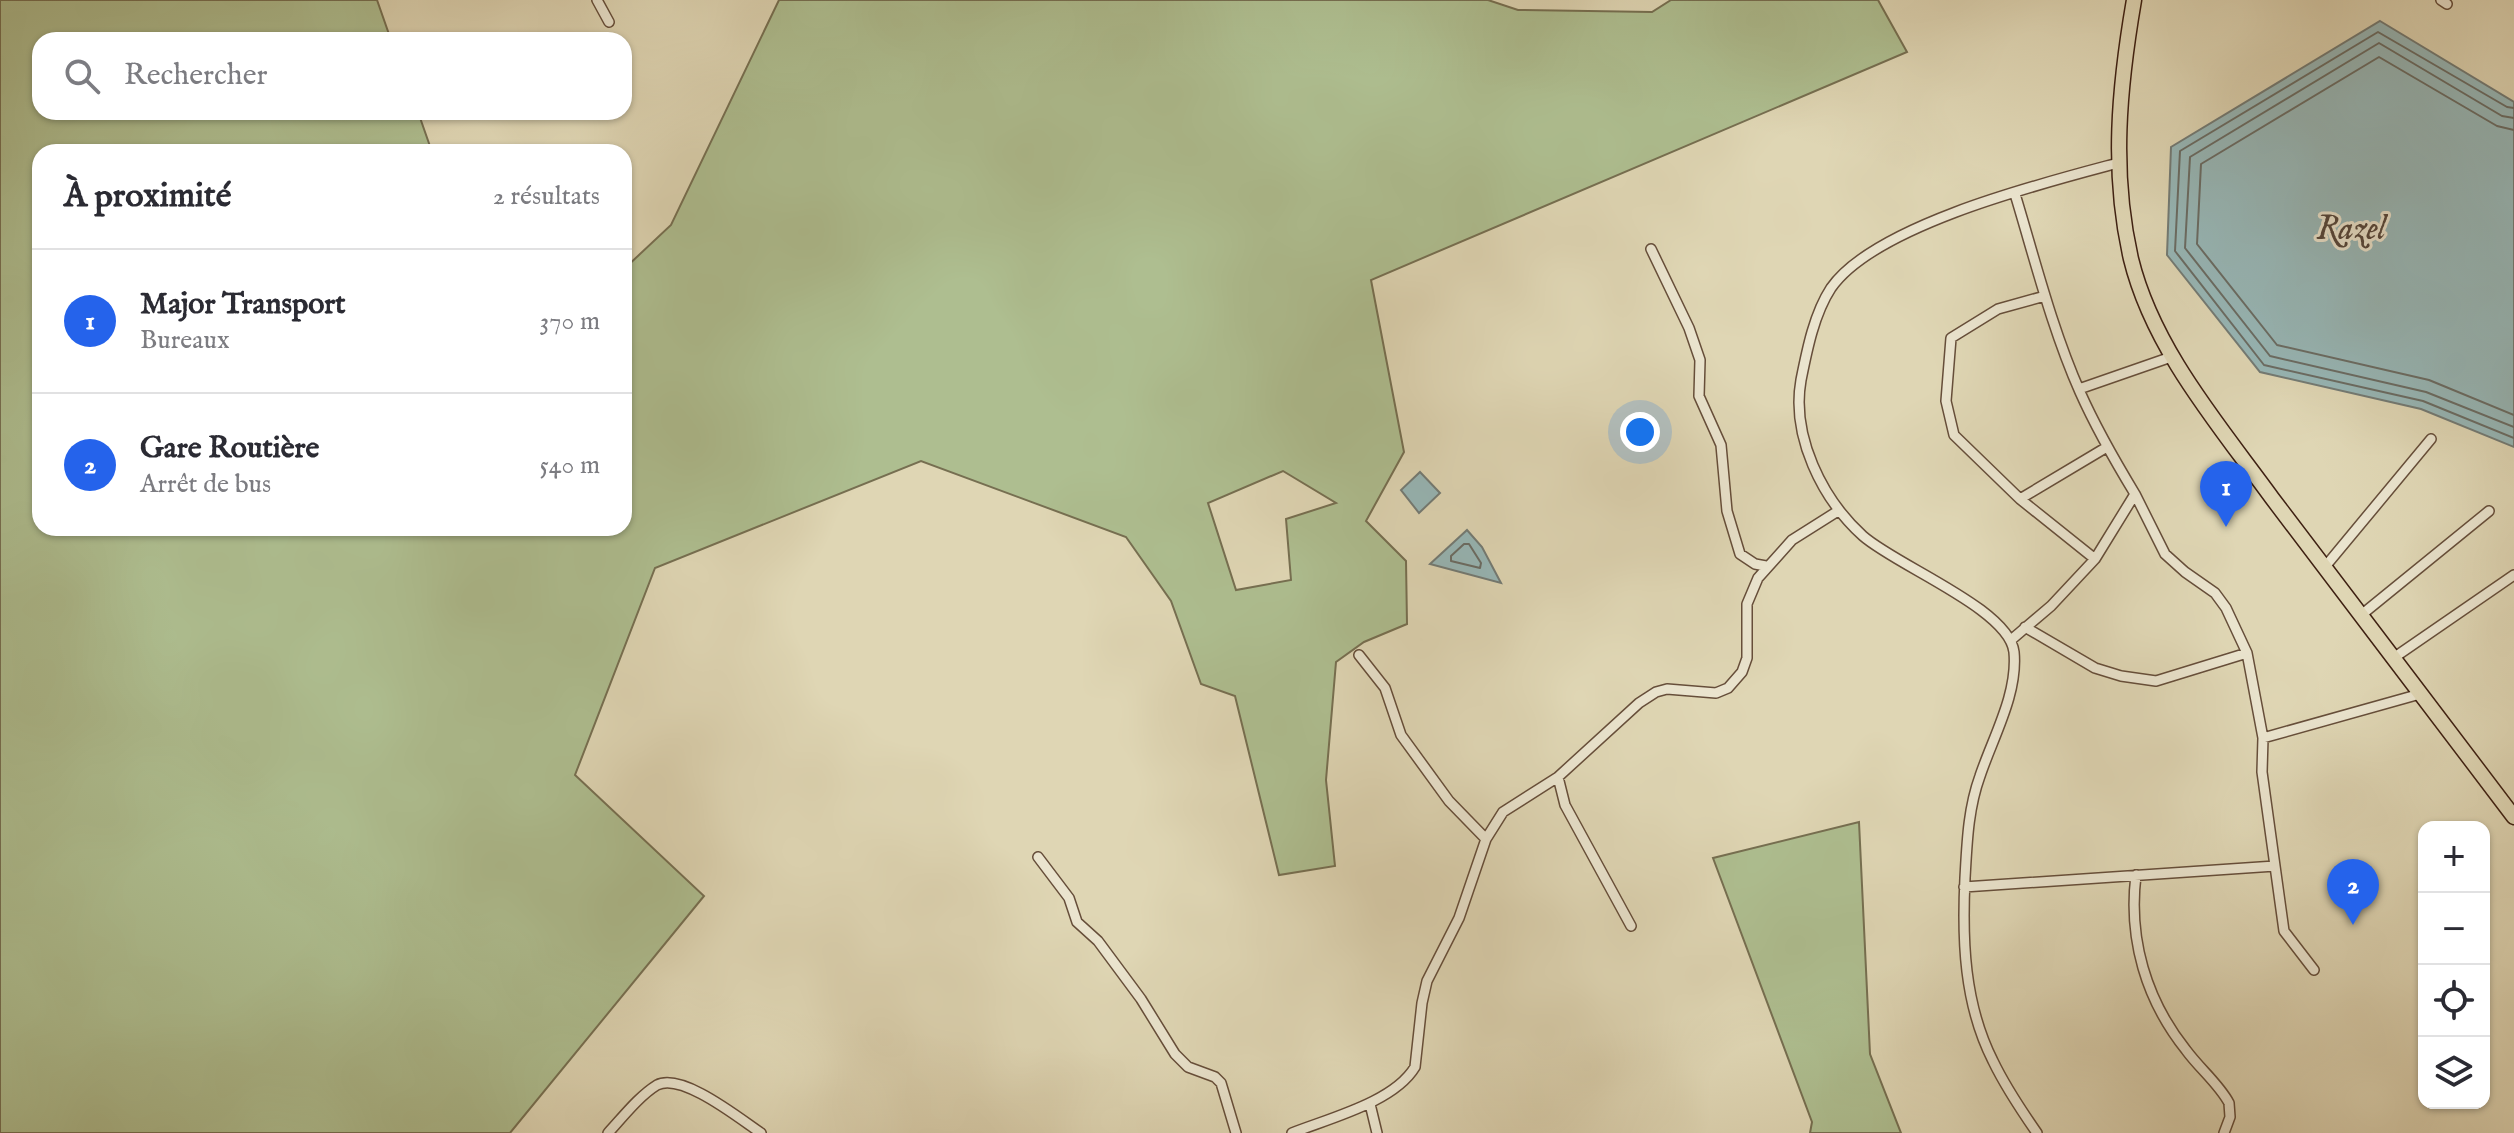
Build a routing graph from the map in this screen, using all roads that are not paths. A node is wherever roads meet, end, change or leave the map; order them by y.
1 (597, 0) edge
2 (2134, 0) edge
3 (609, 22) dead end
4 (2118, 163) junction
5 (2015, 194) junction
6 (1651, 249) dead end
7 (2045, 296) junction
8 (2174, 356) junction
9 (2079, 389) junction
10 (2431, 439) dead end
11 (2107, 447) junction
12 (2135, 494) junction
13 (2020, 499) junction
14 (1838, 511) junction
15 (2489, 511) dead end
16 (2095, 559) junction
17 (1766, 566) junction
18 (2324, 568) junction
19 (2514, 575) edge
20 (2360, 616) junction
21 (2025, 627) junction
22 (2011, 640) junction
23 (2247, 653) junction
24 (1359, 655) dead end
25 (2392, 659) junction
26 (2420, 694) junction
27 (2263, 738) junction
28 (1558, 777) junction
29 (2514, 817) edge
30 (1486, 839) junction
31 (1038, 857) dead end
32 (2275, 866) junction
33 (2136, 875) junction
34 (1964, 887) junction
35 (1631, 926) dead end
36 (2314, 970) dead end
37 (1370, 1104) junction
38 (608, 1133) edge
39 (761, 1133) edge
40 (1236, 1133) edge
41 (1292, 1133) edge
42 (1377, 1133) edge
43 (2037, 1133) edge
44 (2224, 1133) edge

1 - 3 street
2 - 4 main road
4 - 5 street
4 - 8 main road
5 - 7 street
5 - 14 street
6 - 17 street
7 - 9 street
7 - 13 street
8 - 9 street
8 - 18 main road
9 - 11 street
10 - 18 street
11 - 12 street
11 - 13 street
12 - 16 street
12 - 23 street
13 - 16 street
14 - 17 street
14 - 22 street
15 - 20 street
16 - 21 street
17 - 28 street
18 - 20 main road
19 - 25 street
20 - 25 main road
21 - 22 street
21 - 23 street
22 - 34 street
23 - 27 street
24 - 30 street
25 - 26 main road
26 - 27 street
26 - 29 main road
27 - 32 street
28 - 30 street
28 - 35 street
30 - 37 street
31 - 40 street
32 - 33 street
32 - 36 street
33 - 34 street
33 - 44 street
34 - 43 street
37 - 41 street
37 - 42 street
38 - 39 street

